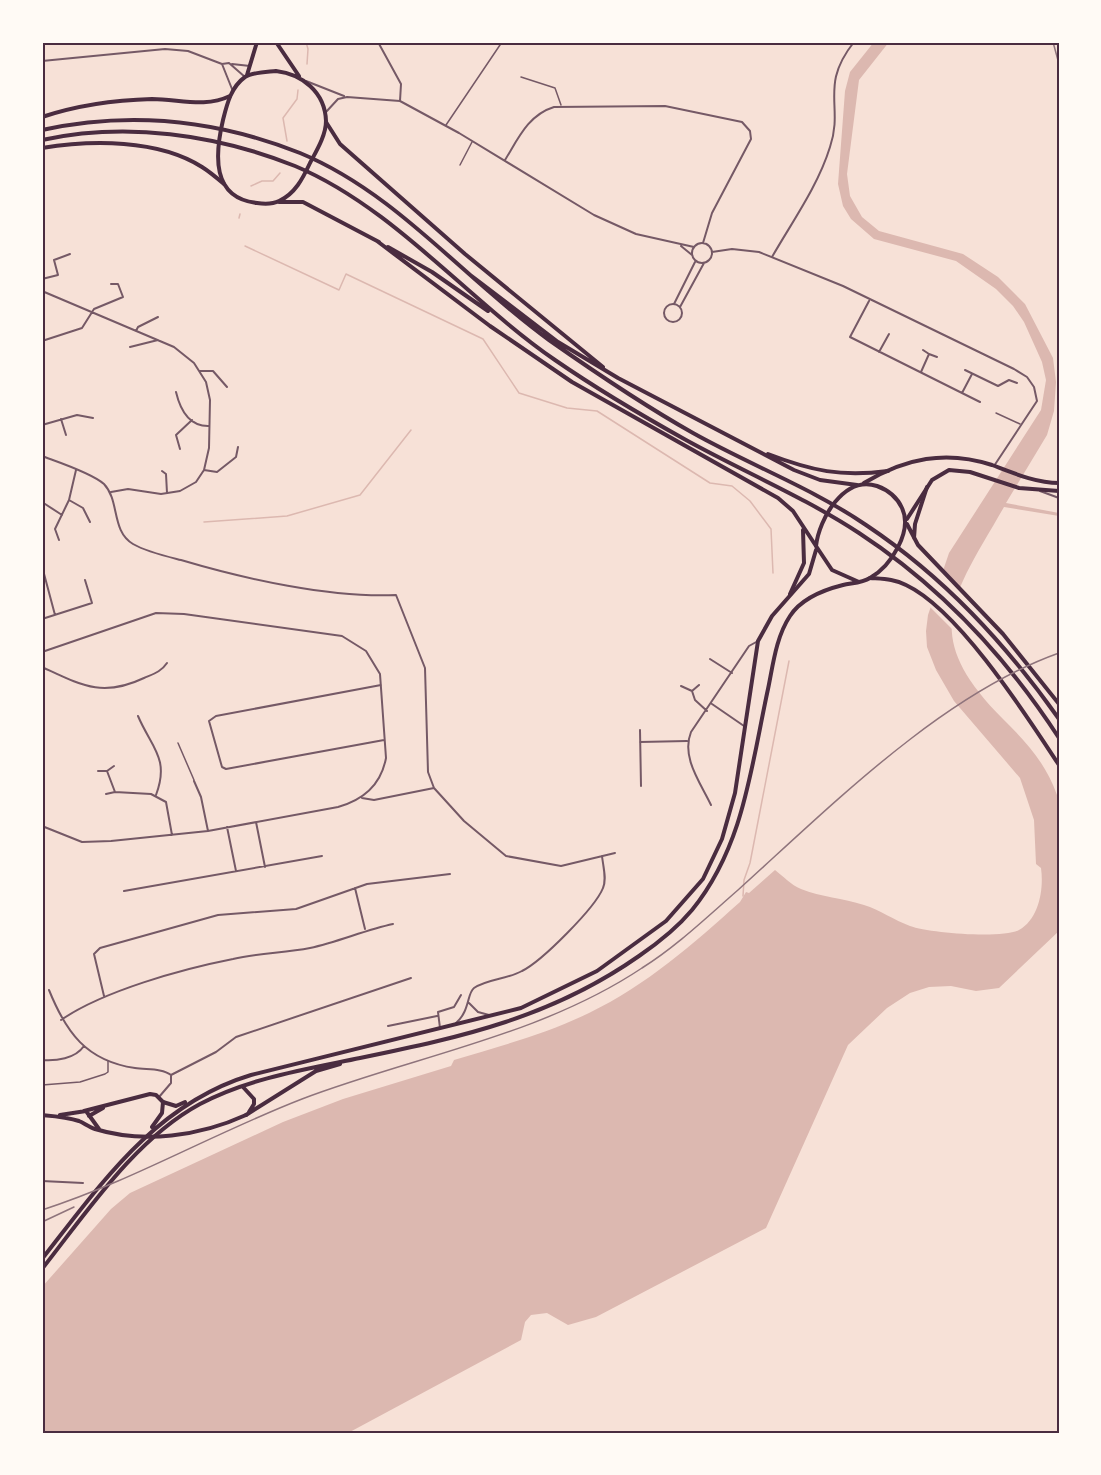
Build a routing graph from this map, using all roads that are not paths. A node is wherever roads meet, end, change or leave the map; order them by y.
1 (257, 42) edge
2 (276, 42) edge
3 (378, 42) edge
4 (502, 42) edge
5 (854, 42) edge
6 (42, 61) edge
7 (229, 63) junction
8 (222, 64) junction
9 (251, 66) junction
10 (246, 76) junction
11 (299, 76) junction
12 (521, 78) dead end
13 (306, 81) junction
14 (233, 90) junction
15 (230, 96) junction
16 (347, 97) junction
17 (400, 101) junction
18 (561, 106) junction
19 (325, 113) junction
20 (42, 117) edge
21 (326, 122) junction
22 (446, 125) junction
23 (42, 130) edge
24 (42, 140) edge
25 (473, 141) junction
26 (42, 148) edge
27 (505, 160) junction
28 (460, 165) dead end
29 (224, 183) junction
30 (279, 202) junction
31 (377, 241) junction
32 (703, 243) junction
33 (678, 245) junction
34 (694, 247) junction
35 (712, 252) junction
36 (70, 254) dead end
37 (692, 255) junction
38 (772, 257) junction
39 (695, 261) junction
40 (705, 263) junction
41 (456, 265) junction
42 (42, 279) edge
43 (111, 284) dead end
44 (42, 291) edge
45 (869, 301) junction
46 (674, 304) junction
47 (680, 307) junction
48 (91, 311) junction
49 (158, 317) dead end
50 (500, 319) junction
51 (136, 331) junction
52 (889, 334) dead end
53 (158, 340) junction
54 (42, 341) edge
55 (130, 347) dead end
56 (922, 350) dead end
57 (879, 352) junction
58 (929, 354) junction
59 (937, 357) dead end
60 (964, 370) dead end
61 (200, 371) junction
62 (921, 372) junction
63 (972, 374) junction
64 (618, 378) junction
65 (1017, 383) dead end
66 (227, 387) dead end
67 (176, 392) dead end
68 (962, 393) junction
69 (980, 402) dead end
70 (996, 413) dead end
71 (93, 418) dead end
72 (61, 419) junction
73 (192, 420) junction
74 (42, 425) edge
75 (1022, 425) junction
76 (208, 426) junction
77 (66, 435) dead end
78 (238, 447) dead end
79 (748, 447) junction
80 (180, 449) dead end
81 (42, 456) edge
82 (994, 466) junction
83 (76, 470) junction
84 (204, 470) junction
85 (162, 471) dead end
86 (888, 471) junction
87 (864, 483) junction
88 (1059, 483) edge
89 (857, 485) junction
90 (927, 486) junction
91 (1038, 490) junction
92 (1059, 490) edge
93 (110, 493) junction
94 (167, 493) junction
95 (1059, 498) edge
96 (69, 500) junction
97 (42, 502) edge
98 (62, 515) junction
99 (90, 522) dead end
100 (907, 522) junction
101 (802, 527) junction
102 (914, 538) junction
103 (59, 540) dead end
104 (816, 548) junction
105 (43, 570) edge
106 (870, 578) junction
107 (85, 580) dead end
108 (859, 582) junction
109 (790, 594) junction
110 (55, 615) junction
111 (42, 619) edge
112 (758, 641) junction
113 (42, 644) edge
114 (43, 652) edge
115 (710, 659) dead end
116 (167, 663) dead end
117 (717, 663) junction
118 (42, 668) edge
119 (714, 668) dead end
120 (732, 673) junction
121 (381, 685) junction
122 (699, 685) dead end
123 (681, 686) dead end
124 (692, 691) junction
125 (711, 704) junction
126 (1059, 704) edge
127 (706, 711) junction
128 (138, 716) dead end
129 (1059, 719) edge
130 (744, 726) junction
131 (640, 730) dead end
132 (1059, 738) edge
133 (385, 740) junction
134 (687, 741) junction
135 (640, 742) junction
136 (178, 743) dead end
137 (1059, 765) edge
138 (114, 766) dead end
139 (98, 771) dead end
140 (107, 771) junction
141 (194, 781) joint
142 (641, 786) dead end
143 (434, 788) junction
144 (115, 792) junction
145 (106, 794) dead end
146 (156, 795) junction
147 (362, 798) junction
148 (711, 805) dead end
149 (256, 821) junction
150 (42, 826) edge
151 (227, 827) junction
152 (208, 831) junction
153 (172, 835) junction
154 (615, 853) dead end
155 (322, 856) dead end
156 (602, 856) junction
157 (264, 867) junction
158 (236, 872) junction
159 (450, 874) dead end
160 (355, 888) junction
161 (124, 891) dead end
162 (393, 924) dead end
163 (365, 929) junction
164 (411, 978) dead end
165 (49, 990) dead end
166 (461, 995) dead end
167 (104, 996) junction
168 (469, 1004) junction
169 (437, 1016) junction
170 (492, 1016) junction
171 (61, 1020) junction
172 (456, 1023) junction
173 (388, 1026) dead end
174 (440, 1028) junction
175 (84, 1046) junction
176 (375, 1055) junction
177 (42, 1060) edge
178 (108, 1061) junction
179 (171, 1075) junction
180 (42, 1085) edge
181 (243, 1087) junction
182 (159, 1097) junction
183 (198, 1097) junction
184 (163, 1102) junction
185 (106, 1106) junction
186 (81, 1112) junction
187 (42, 1115) edge
188 (246, 1115) junction
189 (57, 1116) junction
190 (89, 1117) junction
191 (78, 1120) junction
192 (84, 1123) junction
193 (101, 1131) junction
194 (150, 1131) junction
195 (42, 1181) edge
196 (83, 1183) dead end
197 (42, 1258) edge
198 (42, 1269) edge

1 - 9 main road
2 - 11 main road
3 - 17 street
4 - 22 lane
5 - 38 street
6 - 8 street
7 - 8 street
7 - 9 street
7 - 10 street
8 - 14 street
9 - 10 main road
10 - 11 main road
10 - 14 main road
11 - 13 main road
12 - 18 lane
13 - 16 street
13 - 19 main road
14 - 15 main road
15 - 20 main road
15 - 29 main road
16 - 17 street
16 - 19 street
17 - 22 street
18 - 27 street
18 - 32 street
19 - 21 main road
21 - 30 main road
21 - 64 main road
22 - 25 street
23 - 41 main road
24 - 50 main road
25 - 27 street
25 - 28 lane
26 - 29 main road
27 - 33 street
29 - 30 main road
30 - 31 main road
31 - 50 main road
31 - 101 main road
32 - 34 street
32 - 35 street
33 - 34 street
33 - 37 street
34 - 37 street
35 - 38 street
35 - 40 street
36 - 42 street
37 - 39 street
38 - 45 street
39 - 40 street
39 - 46 street
40 - 47 street
41 - 64 main road
41 - 129 main road
43 - 48 street
44 - 48 street
45 - 57 street
45 - 75 street
46 - 47 street
46 - 47 street
48 - 51 street
48 - 54 street
49 - 51 street
50 - 132 main road
51 - 53 street
52 - 57 street
53 - 55 street
53 - 61 street
56 - 58 street
57 - 62 street
58 - 59 street
58 - 62 street
60 - 63 street
61 - 66 street
61 - 76 street
62 - 68 street
63 - 65 street
63 - 68 street
64 - 79 main road
67 - 73 street
68 - 69 street
70 - 75 lane
71 - 72 street
72 - 74 street
72 - 77 street
73 - 76 street
73 - 80 street
75 - 82 street
76 - 84 street
78 - 84 street
79 - 86 main road
79 - 89 main road
81 - 83 street
82 - 86 main road
82 - 88 main road
83 - 93 street
83 - 96 street
84 - 94 street
85 - 94 street
86 - 87 main road
87 - 89 main road
87 - 100 main road
89 - 104 main road
90 - 91 main road
90 - 100 main road
90 - 102 main road
91 - 92 main road
91 - 95 street
93 - 94 street
93 - 143 street
96 - 98 street
96 - 99 street
97 - 98 street
98 - 103 street
100 - 102 main road
100 - 106 main road
101 - 104 main road
101 - 109 main road
102 - 126 main road
104 - 108 main road
104 - 109 main road
105 - 110 street
106 - 108 main road
106 - 137 main road
107 - 110 street
108 - 176 main road
109 - 112 main road
110 - 111 street
112 - 120 street
112 - 130 main road
113 - 114 street
114 - 121 street
115 - 117 street
116 - 118 street
117 - 119 street
117 - 120 street
120 - 125 street
121 - 133 street
121 - 133 street
122 - 124 street
123 - 124 street
124 - 127 street
125 - 127 street
125 - 130 street
127 - 134 street
128 - 146 street
130 - 170 main road
131 - 135 street
133 - 147 street
134 - 135 street
134 - 148 street
135 - 142 street
136 - 141 lane
138 - 140 street
139 - 140 street
140 - 144 street
141 - 152 street
143 - 147 street
143 - 156 street
144 - 145 street
144 - 146 street
146 - 153 street
147 - 149 street
149 - 151 street
149 - 157 street
150 - 153 street
151 - 152 street
151 - 158 street
152 - 153 street
154 - 156 street
155 - 157 street
156 - 168 street
157 - 158 street
158 - 161 street
159 - 160 street
160 - 163 street
160 - 167 street
162 - 163 street
163 - 167 street
164 - 179 street
165 - 171 street
166 - 169 street
167 - 171 street
168 - 170 street
168 - 172 street
169 - 173 street
169 - 174 street
170 - 172 main road
171 - 175 street
172 - 174 main road
174 - 183 main road
175 - 177 street
175 - 178 street
176 - 181 main road
176 - 188 main road
178 - 179 street
178 - 180 lane
179 - 182 street
181 - 188 main road
181 - 198 main road
182 - 184 main road
182 - 185 main road
183 - 184 main road
183 - 194 main road
184 - 194 main road
185 - 186 main road
185 - 190 main road
186 - 189 main road
186 - 190 main road
186 - 191 main road
187 - 189 main road
188 - 193 main road
189 - 191 main road
190 - 192 main road
190 - 193 main road
191 - 192 main road
192 - 193 main road
194 - 197 main road
195 - 196 street

